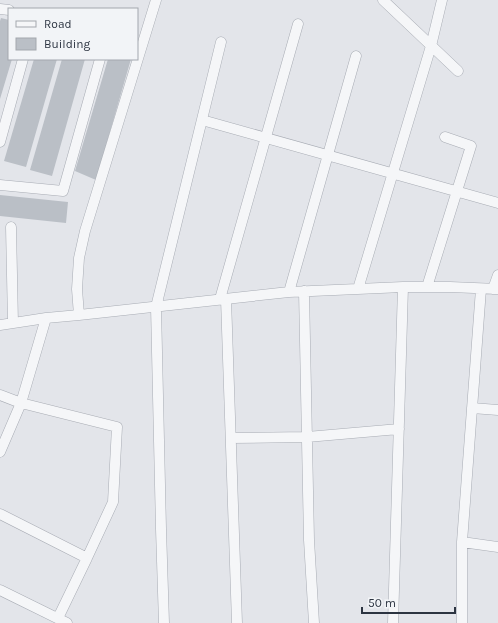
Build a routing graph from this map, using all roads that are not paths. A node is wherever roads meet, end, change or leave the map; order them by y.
1 (156, 0) edge
2 (383, 0) edge
3 (442, 0) edge
4 (298, 24) dead end
5 (221, 42) dead end
6 (431, 46) junction
7 (356, 56) dead end
8 (138, 59) edge
9 (23, 60) edge
10 (100, 60) edge
11 (138, 60) edge
12 (458, 71) dead end
13 (202, 120) junction
14 (445, 137) dead end
15 (266, 138) junction
16 (0, 142) edge
17 (328, 155) junction
18 (393, 173) junction
19 (0, 185) edge
20 (457, 191) junction
21 (498, 203) edge
22 (11, 227) dead end
23 (498, 275) edge
24 (403, 287) junction
25 (427, 287) junction
26 (358, 289) junction
27 (481, 289) junction
28 (496, 289) edge
29 (304, 291) junction
30 (289, 292) junction
31 (223, 299) junction
32 (156, 307) junction
33 (79, 316) junction
34 (46, 318) junction
35 (13, 323) junction
36 (0, 325) edge
37 (0, 395) edge
38 (21, 403) junction
39 (472, 408) junction
40 (498, 410) edge
41 (399, 429) junction
42 (307, 437) junction
43 (231, 438) junction
44 (0, 452) edge
45 (0, 514) edge
46 (462, 542) junction
47 (498, 547) edge
48 (87, 558) junction
49 (0, 590) edge
50 (62, 621) edge
51 (164, 623) edge
52 (237, 623) edge
53 (314, 623) edge
54 (393, 623) edge
55 (462, 623) edge

1 - 8 street
2 - 6 street
3 - 6 street
4 - 15 street
5 - 13 street
6 - 12 street
6 - 18 street
7 - 17 street
9 - 16 street
10 - 19 street
11 - 33 street
13 - 15 street
13 - 32 street
14 - 20 street
15 - 17 street
15 - 31 street
17 - 18 street
17 - 30 street
18 - 20 street
18 - 26 street
20 - 21 street
20 - 25 street
22 - 35 street
23 - 28 street
24 - 25 street
24 - 26 street
24 - 41 street
25 - 27 street
26 - 29 street
27 - 28 street
27 - 39 street
29 - 30 street
29 - 42 street
30 - 31 street
31 - 32 street
31 - 43 street
32 - 33 street
32 - 51 street
33 - 34 street
34 - 35 street
34 - 38 street
35 - 36 street
37 - 38 street
38 - 44 street
38 - 48 street
39 - 40 street
39 - 46 street
41 - 42 street
41 - 54 street
42 - 43 street
42 - 53 street
43 - 52 street
45 - 48 street
46 - 47 street
46 - 55 street
48 - 50 street
49 - 50 street

